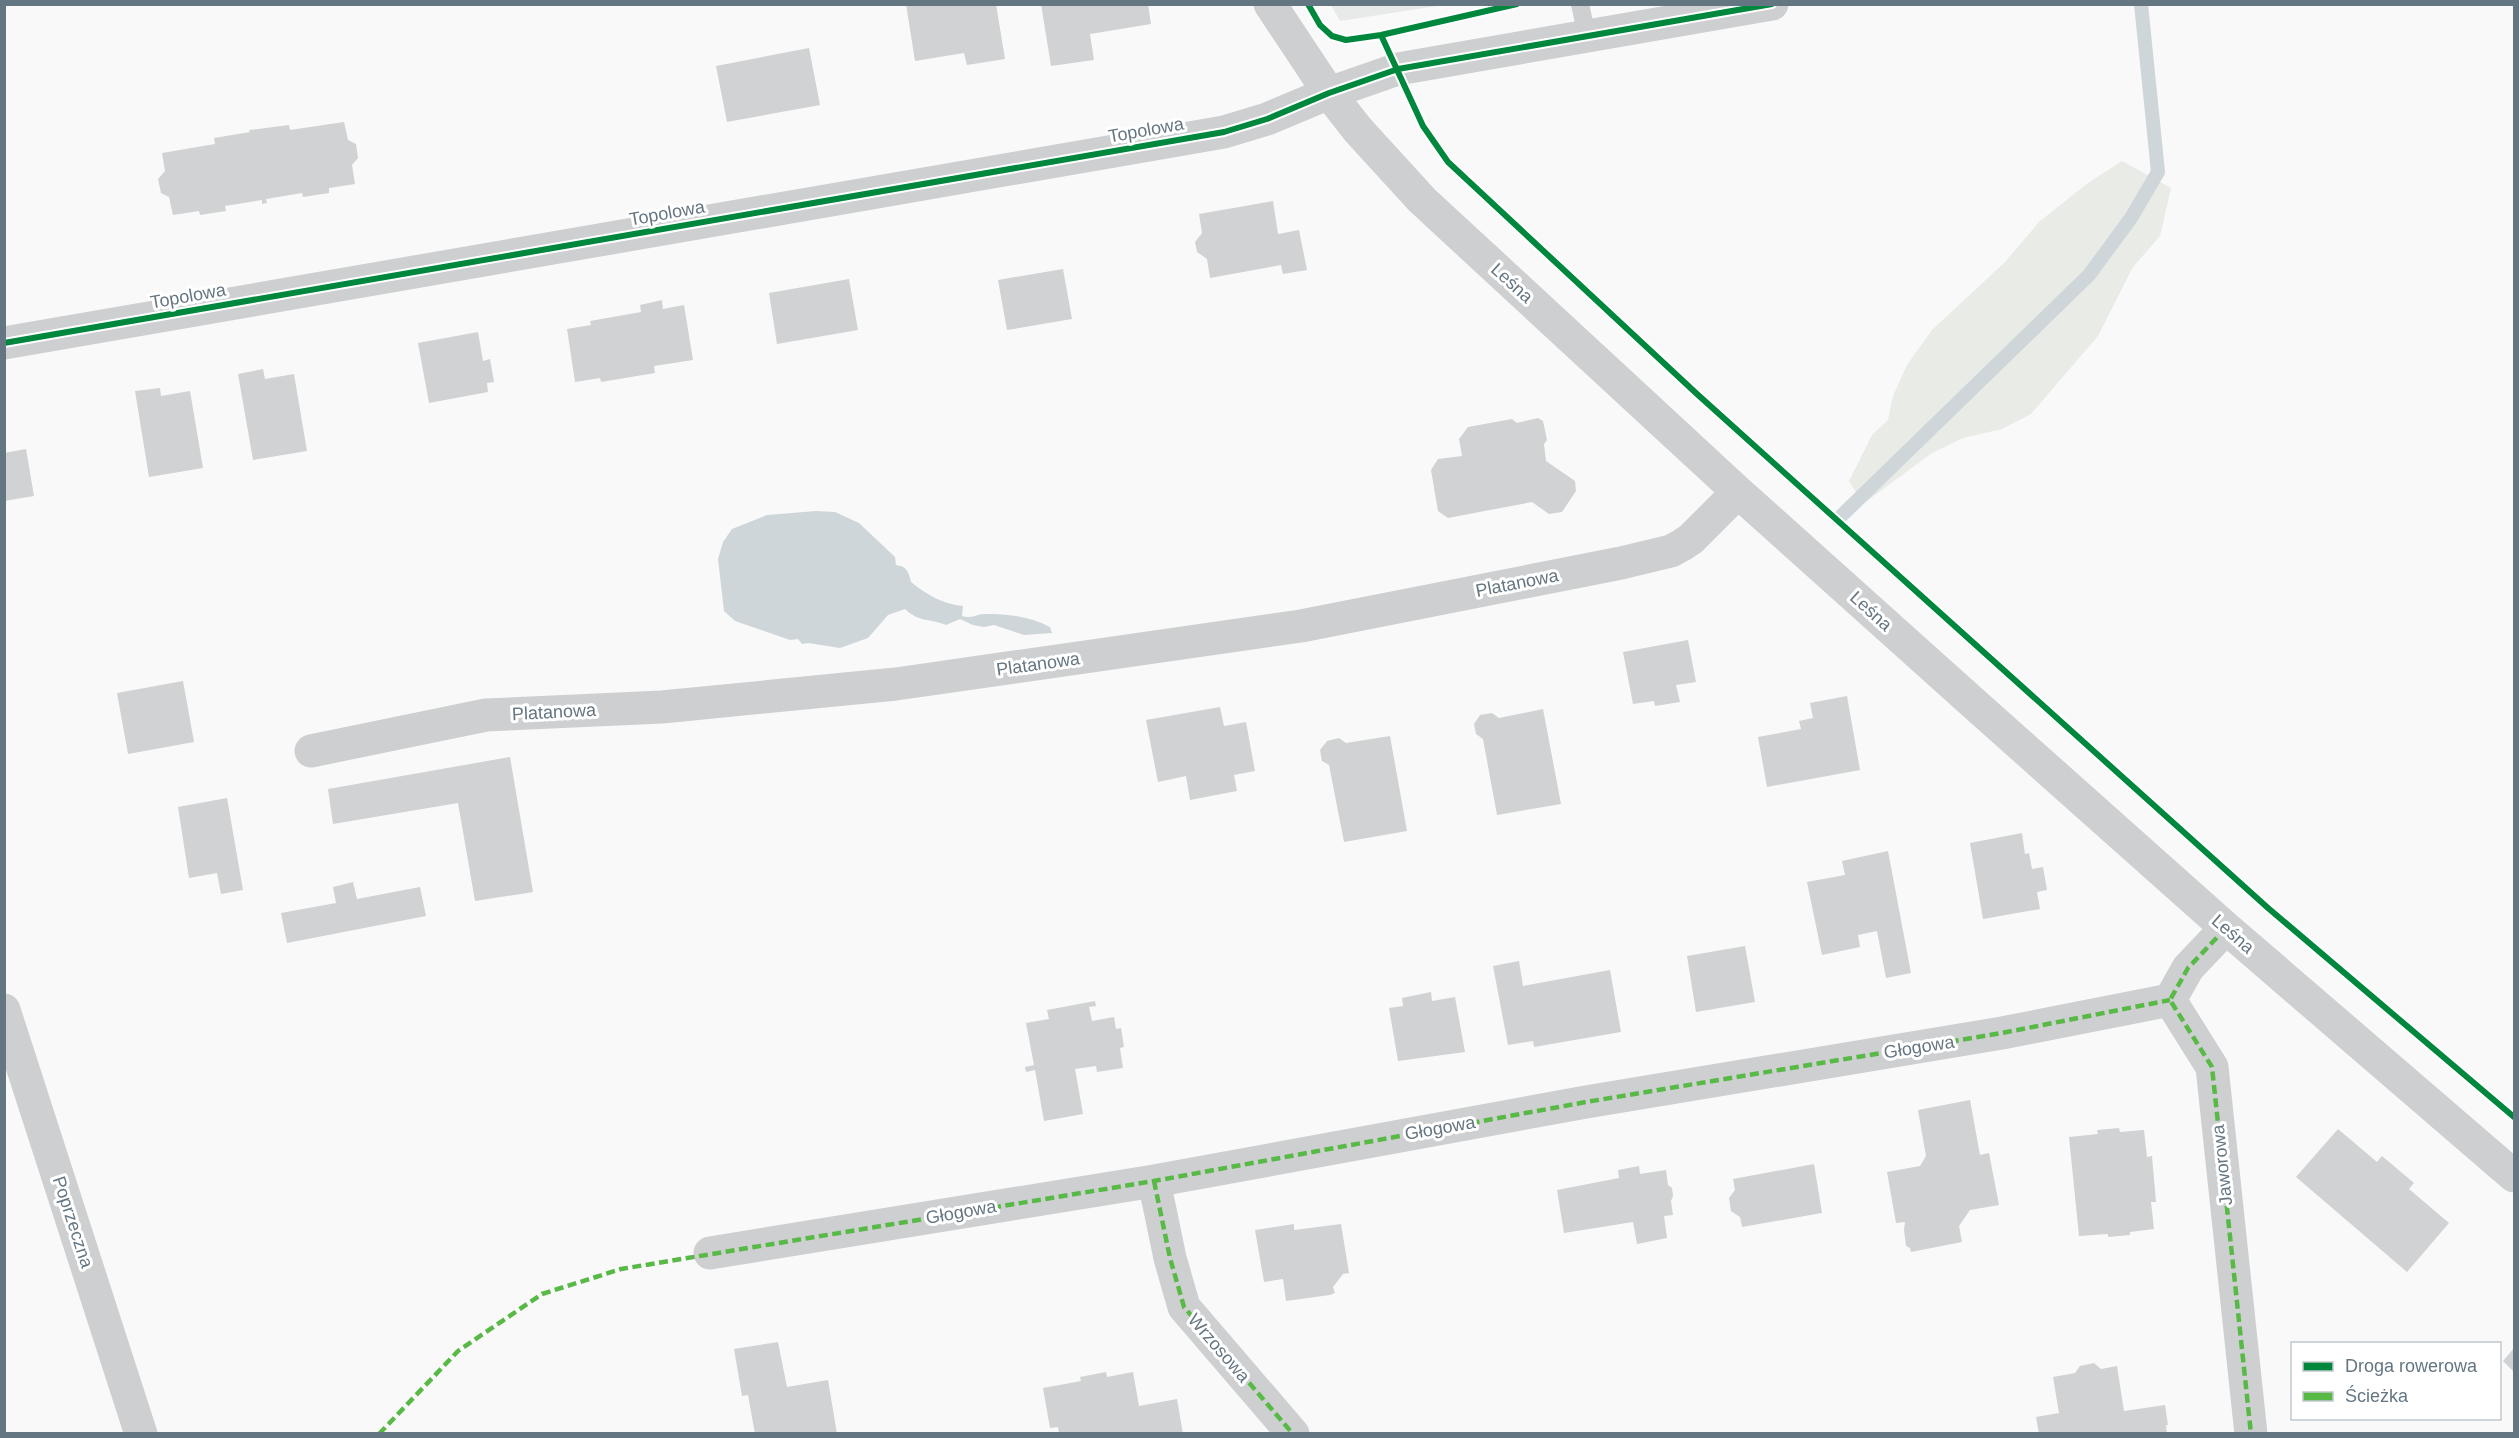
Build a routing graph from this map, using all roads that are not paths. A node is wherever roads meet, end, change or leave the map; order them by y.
1 (1270, 4) edge
2 (1580, 4) edge
3 (1772, 4) edge
4 (1587, 36) junction
5 (1329, 93) junction
6 (4, 343) edge
7 (1738, 492) junction
8 (311, 751) dead end
9 (2226, 928) junction
10 (2170, 1000) junction
11 (4, 1010) edge
12 (2514, 1176) edge
13 (1154, 1180) junction
14 (710, 1253) dead end
15 (141, 1434) edge
16 (1293, 1434) edge
17 (2251, 1434) edge

1 - 5 street, Leśna
2 - 4 lane
3 - 4 street, Topolowa
4 - 5 street, Topolowa
5 - 6 street, Topolowa
5 - 7 street, Leśna
7 - 8 street, Platanowa
7 - 9 street, Leśna
9 - 10 street
9 - 12 street, Leśna
10 - 13 street, Głogowa
10 - 17 street, Jaworowa
11 - 15 street, Poprzeczna
13 - 14 street, Głogowa
13 - 16 street, Wrzosowa

